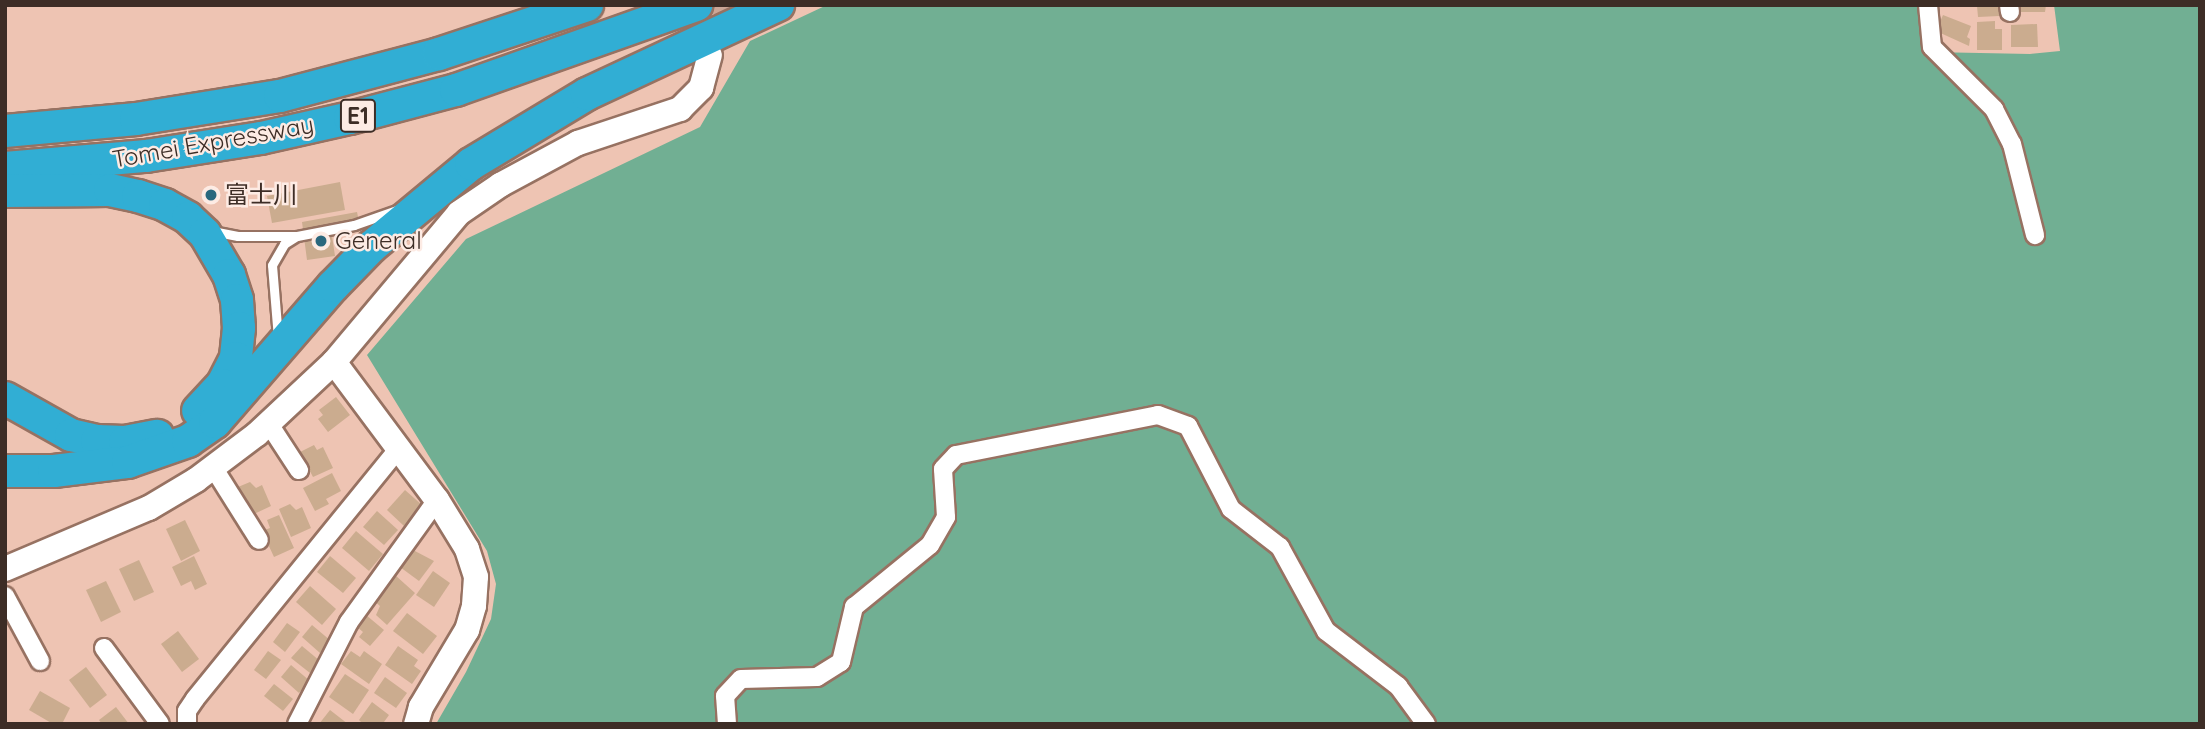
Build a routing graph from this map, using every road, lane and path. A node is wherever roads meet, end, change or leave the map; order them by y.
1 (587, 5) edge
2 (696, 5) edge
3 (778, 5) edge
4 (1928, 5) edge
5 (710, 55) tunnel mouth
6 (5, 131) edge
7 (5, 168) edge
8 (5, 191) edge
9 (436, 191) junction
10 (188, 218) junction
11 (2035, 235) dead end
12 (297, 236) junction
13 (273, 357) junction
14 (334, 362) junction
15 (5, 398) edge
16 (269, 424) junction
17 (399, 448) junction
18 (213, 467) junction
19 (299, 470) dead end
20 (5, 471) edge
21 (437, 500) junction
22 (259, 540) dead end
23 (5, 569) edge
24 (5, 596) edge
25 (104, 648) dead end
26 (40, 661) dead end
27 (184, 721) edge
28 (160, 724) edge
29 (297, 724) edge
30 (416, 724) edge
31 (727, 724) edge
32 (1426, 724) edge

1 - 6 highway, Tomei Expressway / E1
2 - 7 highway, Tomei Expressway / E1
3 - 9 highway
4 - 11 street
5 - 14 street
8 - 10 highway
9 - 12 lane
9 - 13 highway
10 - 12 lane
10 - 15 highway
12 - 13 lane
13 - 20 highway
14 - 16 street
14 - 17 street
16 - 18 street
16 - 19 street
17 - 21 street
17 - 27 street
18 - 22 street
18 - 23 street
21 - 29 street
21 - 30 street
24 - 26 street
25 - 28 street
31 - 32 street

